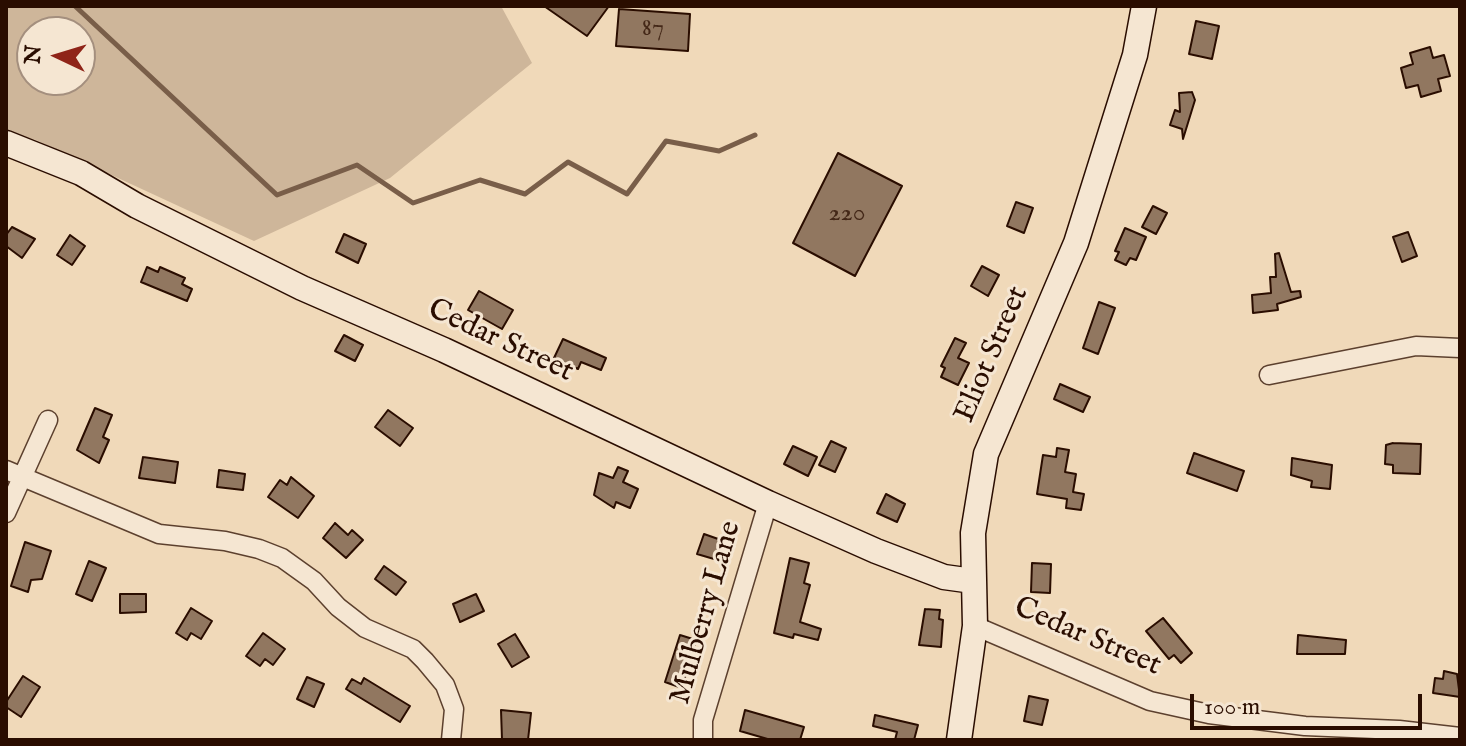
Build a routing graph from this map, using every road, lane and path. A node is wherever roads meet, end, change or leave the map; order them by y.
1 (1144, 6) edge
2 (6, 143) edge
3 (1460, 348) edge
4 (1269, 375) dead end
5 (48, 420) dead end
6 (14, 473) edge
7 (768, 503) junction
8 (6, 513) edge
9 (973, 581) junction
10 (975, 626) junction
11 (1400, 735) edge
12 (1460, 737) edge
13 (451, 740) edge
14 (703, 740) edge
15 (959, 740) edge

1 - 9 street, Eliot Street
2 - 7 street, Cedar Street
3 - 4 street
5 - 6 street
6 - 8 street
6 - 13 street
7 - 9 street, Cedar Street
7 - 14 street, Mulberry Lane
9 - 10 street, Eliot Street
10 - 11 street, Cedar Street
10 - 15 street, Eliot Street
11 - 12 street, Cedar Street

